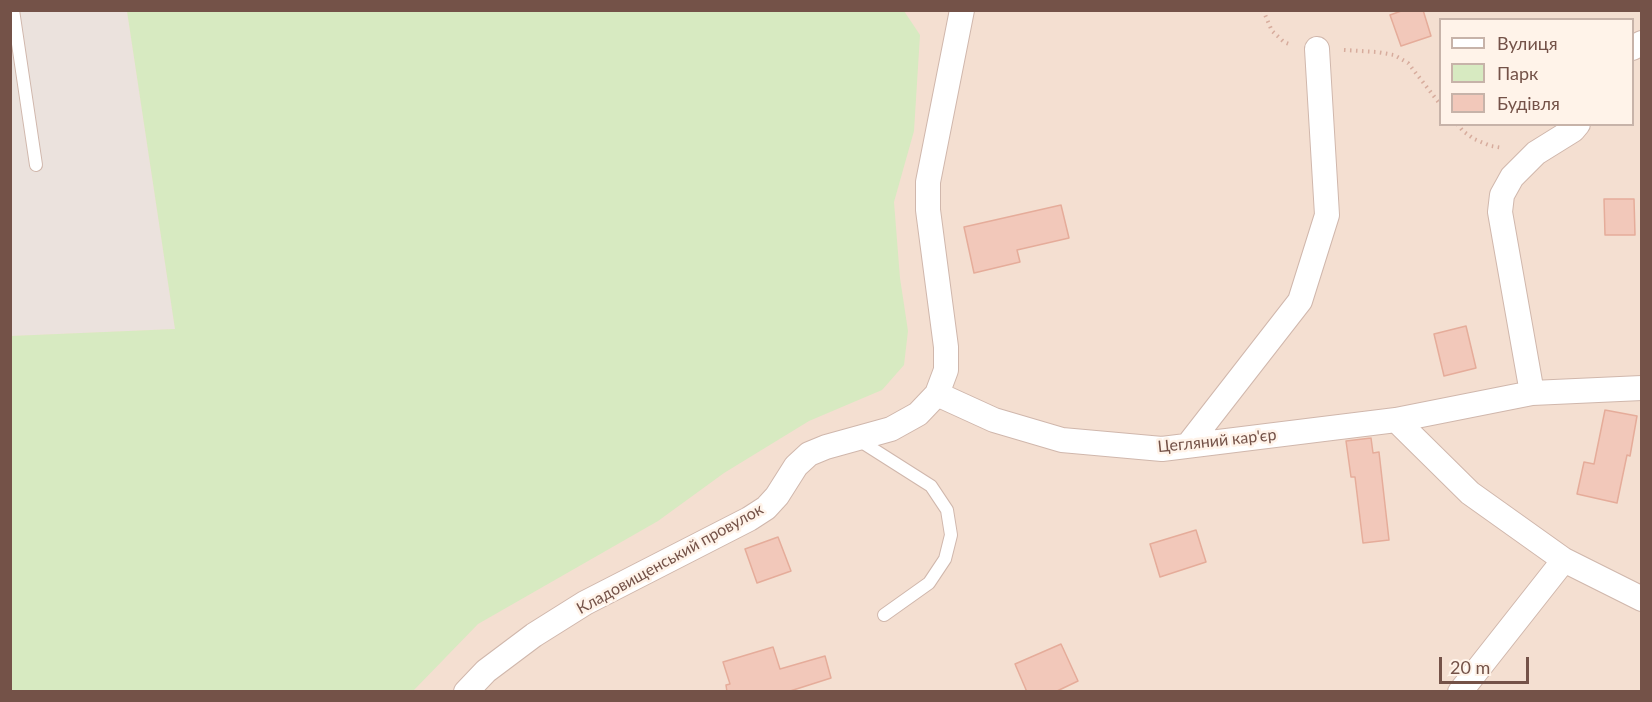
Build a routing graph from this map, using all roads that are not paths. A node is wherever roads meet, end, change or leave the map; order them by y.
1 (13, 10) edge
2 (962, 10) edge
3 (1317, 49) road end
4 (1576, 126) edge
5 (36, 165) dead end
6 (1641, 388) edge
7 (1532, 393) junction
8 (937, 394) junction
9 (1396, 420) junction
10 (857, 438) junction
11 (1188, 445) junction
12 (1564, 560) junction
13 (1641, 599) edge
14 (884, 615) dead end
15 (466, 692) edge
16 (1460, 692) edge

1 - 5 lane
2 - 8 street, Кладовищенський провулок
3 - 11 street
4 - 7 street
6 - 7 street, Цегляний кар'єр
7 - 9 street, Цегляний кар'єр
8 - 10 street, Кладовищенський провулок
8 - 11 street, Цегляний кар'єр
9 - 11 street, Цегляний кар'єр
9 - 12 street
10 - 14 lane
10 - 15 street, Кладовищенський провулок
12 - 13 street
12 - 16 street

